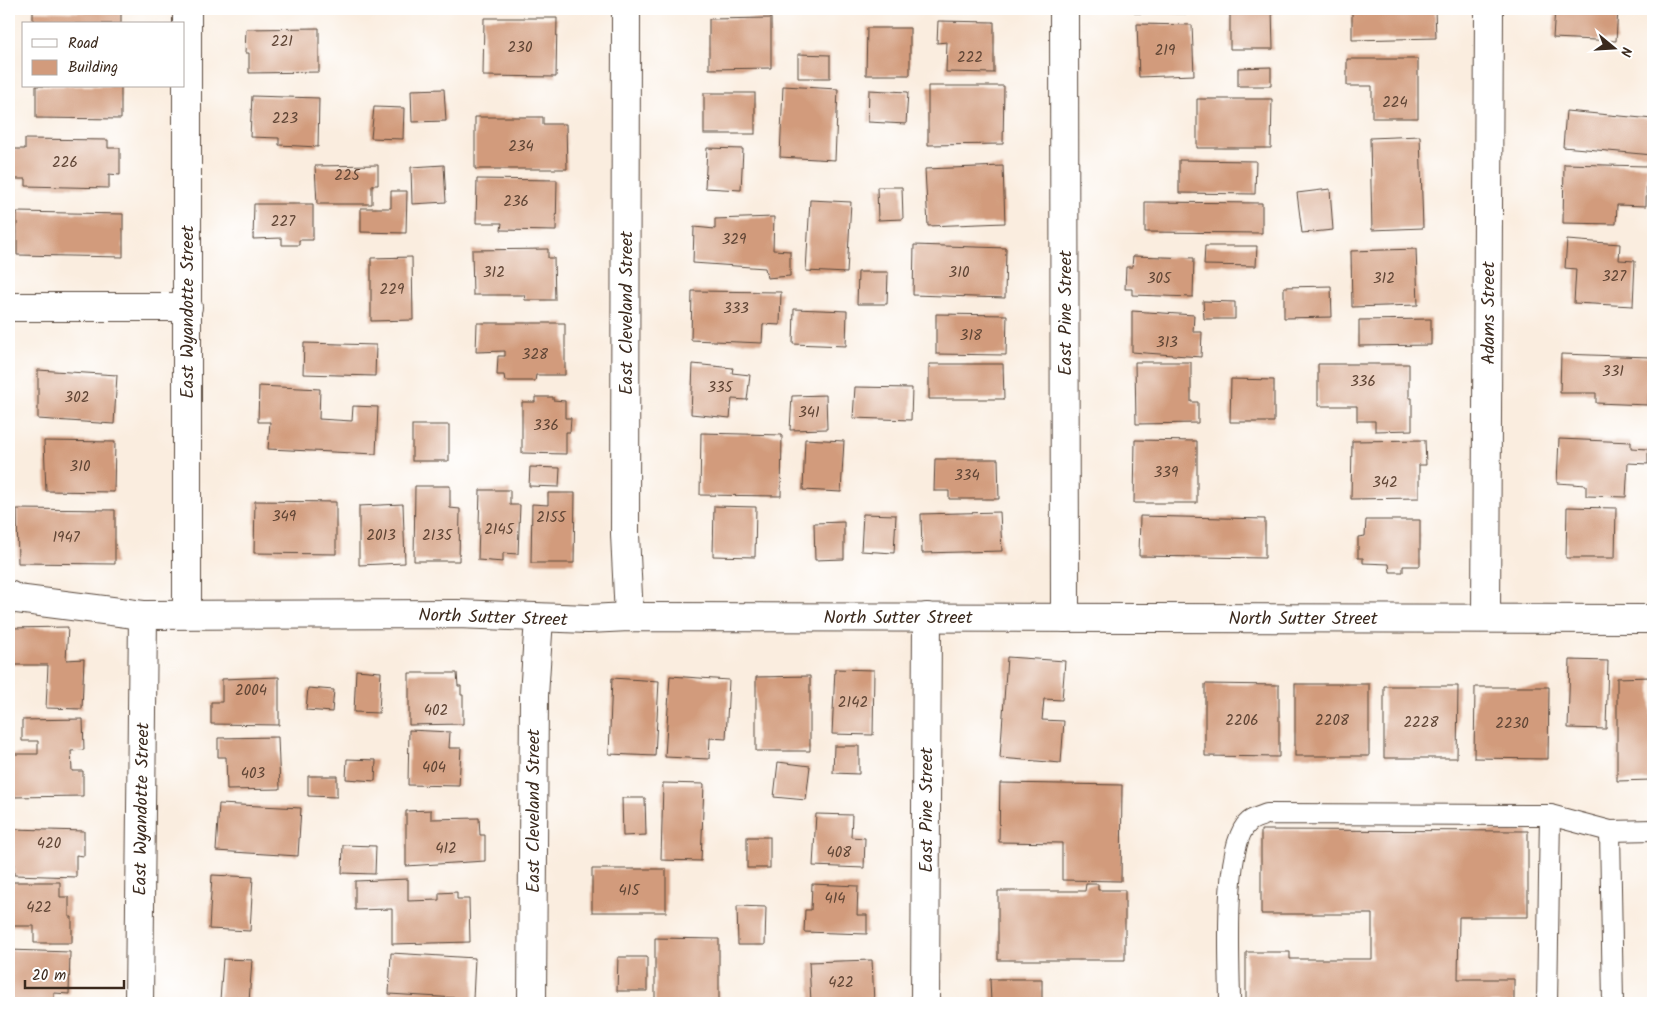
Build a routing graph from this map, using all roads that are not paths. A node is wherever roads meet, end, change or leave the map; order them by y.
1 (187, 9) edge
2 (626, 9) edge
3 (1064, 9) edge
4 (1489, 9) edge
5 (188, 307) junction
6 (9, 308) edge
7 (9, 595) edge
8 (187, 614) junction
9 (143, 615) junction
10 (629, 617) junction
11 (927, 617) junction
12 (539, 618) junction
13 (1065, 618) junction
14 (1486, 618) junction
15 (1653, 619) edge
16 (1550, 815) junction
17 (1653, 830) edge
18 (1610, 831) junction
19 (139, 1003) edge
20 (532, 1003) edge
21 (925, 1003) edge
22 (1230, 1003) edge
23 (1547, 1003) edge
24 (1612, 1003) edge

1 - 5 street, East Wyandotte Street
2 - 10 street, East Cleveland Street
3 - 13 street, East Pine Street
4 - 14 street, Adams Street
5 - 6 street
5 - 8 street, East Wyandotte Street
7 - 9 street, North Sutter Street
8 - 9 street, North Sutter Street
8 - 12 street, North Sutter Street
9 - 19 street, East Wyandotte Street
10 - 11 street, North Sutter Street
10 - 12 street, North Sutter Street
11 - 13 street, North Sutter Street
11 - 21 street, East Pine Street
12 - 20 street, East Cleveland Street
13 - 14 street, North Sutter Street
14 - 15 street, North Sutter Street
16 - 18 lane
16 - 22 lane
16 - 23 lane
17 - 18 lane
18 - 24 lane

